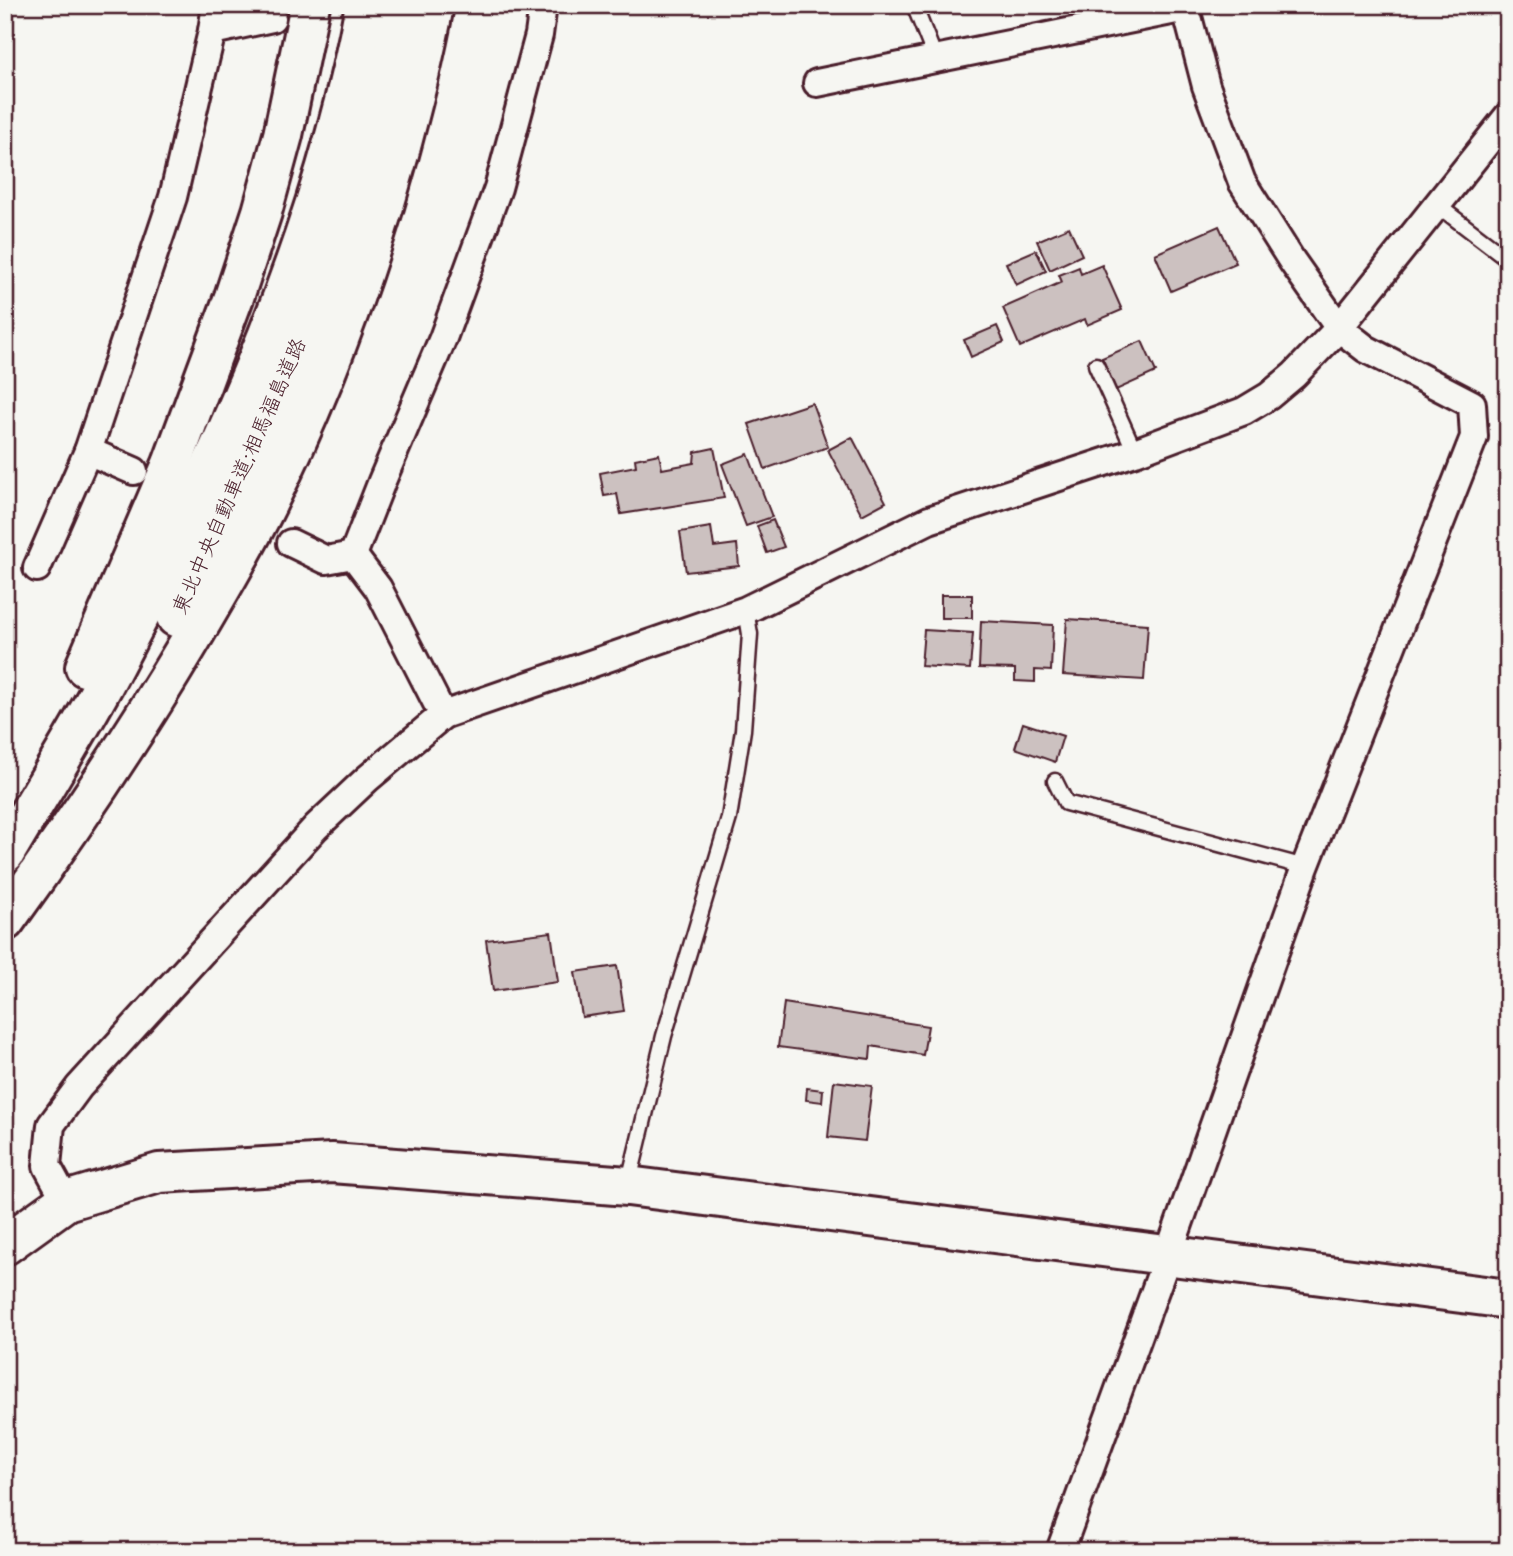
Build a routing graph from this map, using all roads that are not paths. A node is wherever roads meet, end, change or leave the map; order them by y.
1 (310, 5) edge
2 (365, 5) edge
3 (397, 5) edge
4 (434, 5) edge
5 (543, 5) edge
6 (914, 5) edge
7 (1186, 7) edge
8 (214, 18) edge
9 (272, 18) dead end
10 (936, 60) junction
11 (817, 83) dead end
12 (1508, 116) edge
13 (1437, 205) junction
14 (1508, 259) edge
15 (1339, 328) junction
16 (1096, 365) dead end
17 (88, 452) junction
18 (1135, 452) junction
19 (134, 471) dead end
20 (291, 543) dead end
21 (353, 555) junction
22 (37, 568) dead end
23 (746, 610) junction
24 (443, 715) junction
25 (1055, 781) dead end
26 (5, 832) edge
27 (5, 853) edge
28 (1304, 867) junction
29 (5, 918) edge
30 (628, 1186) junction
31 (66, 1201) junction
32 (5, 1245) edge
33 (1168, 1255) junction
34 (1508, 1299) edge
35 (1060, 1551) edge

1 - 26 main road
2 - 27 main road, 東北中央自動車道;相馬福島道路
3 - 29 main road, 東北中央自動車道;相馬福島道路
4 - 29 main road
5 - 21 street
6 - 10 lane
7 - 10 street
7 - 15 street
8 - 9 street
8 - 17 street
10 - 11 street
12 - 13 street
13 - 14 lane
13 - 15 street
15 - 18 street
15 - 28 street
16 - 18 lane
17 - 19 street
17 - 22 street
18 - 23 street
20 - 21 street
21 - 24 street
23 - 24 street
23 - 30 lane
24 - 31 street
25 - 28 lane
28 - 33 street
30 - 31 main road
30 - 33 main road
31 - 32 main road
33 - 34 main road
33 - 35 street

